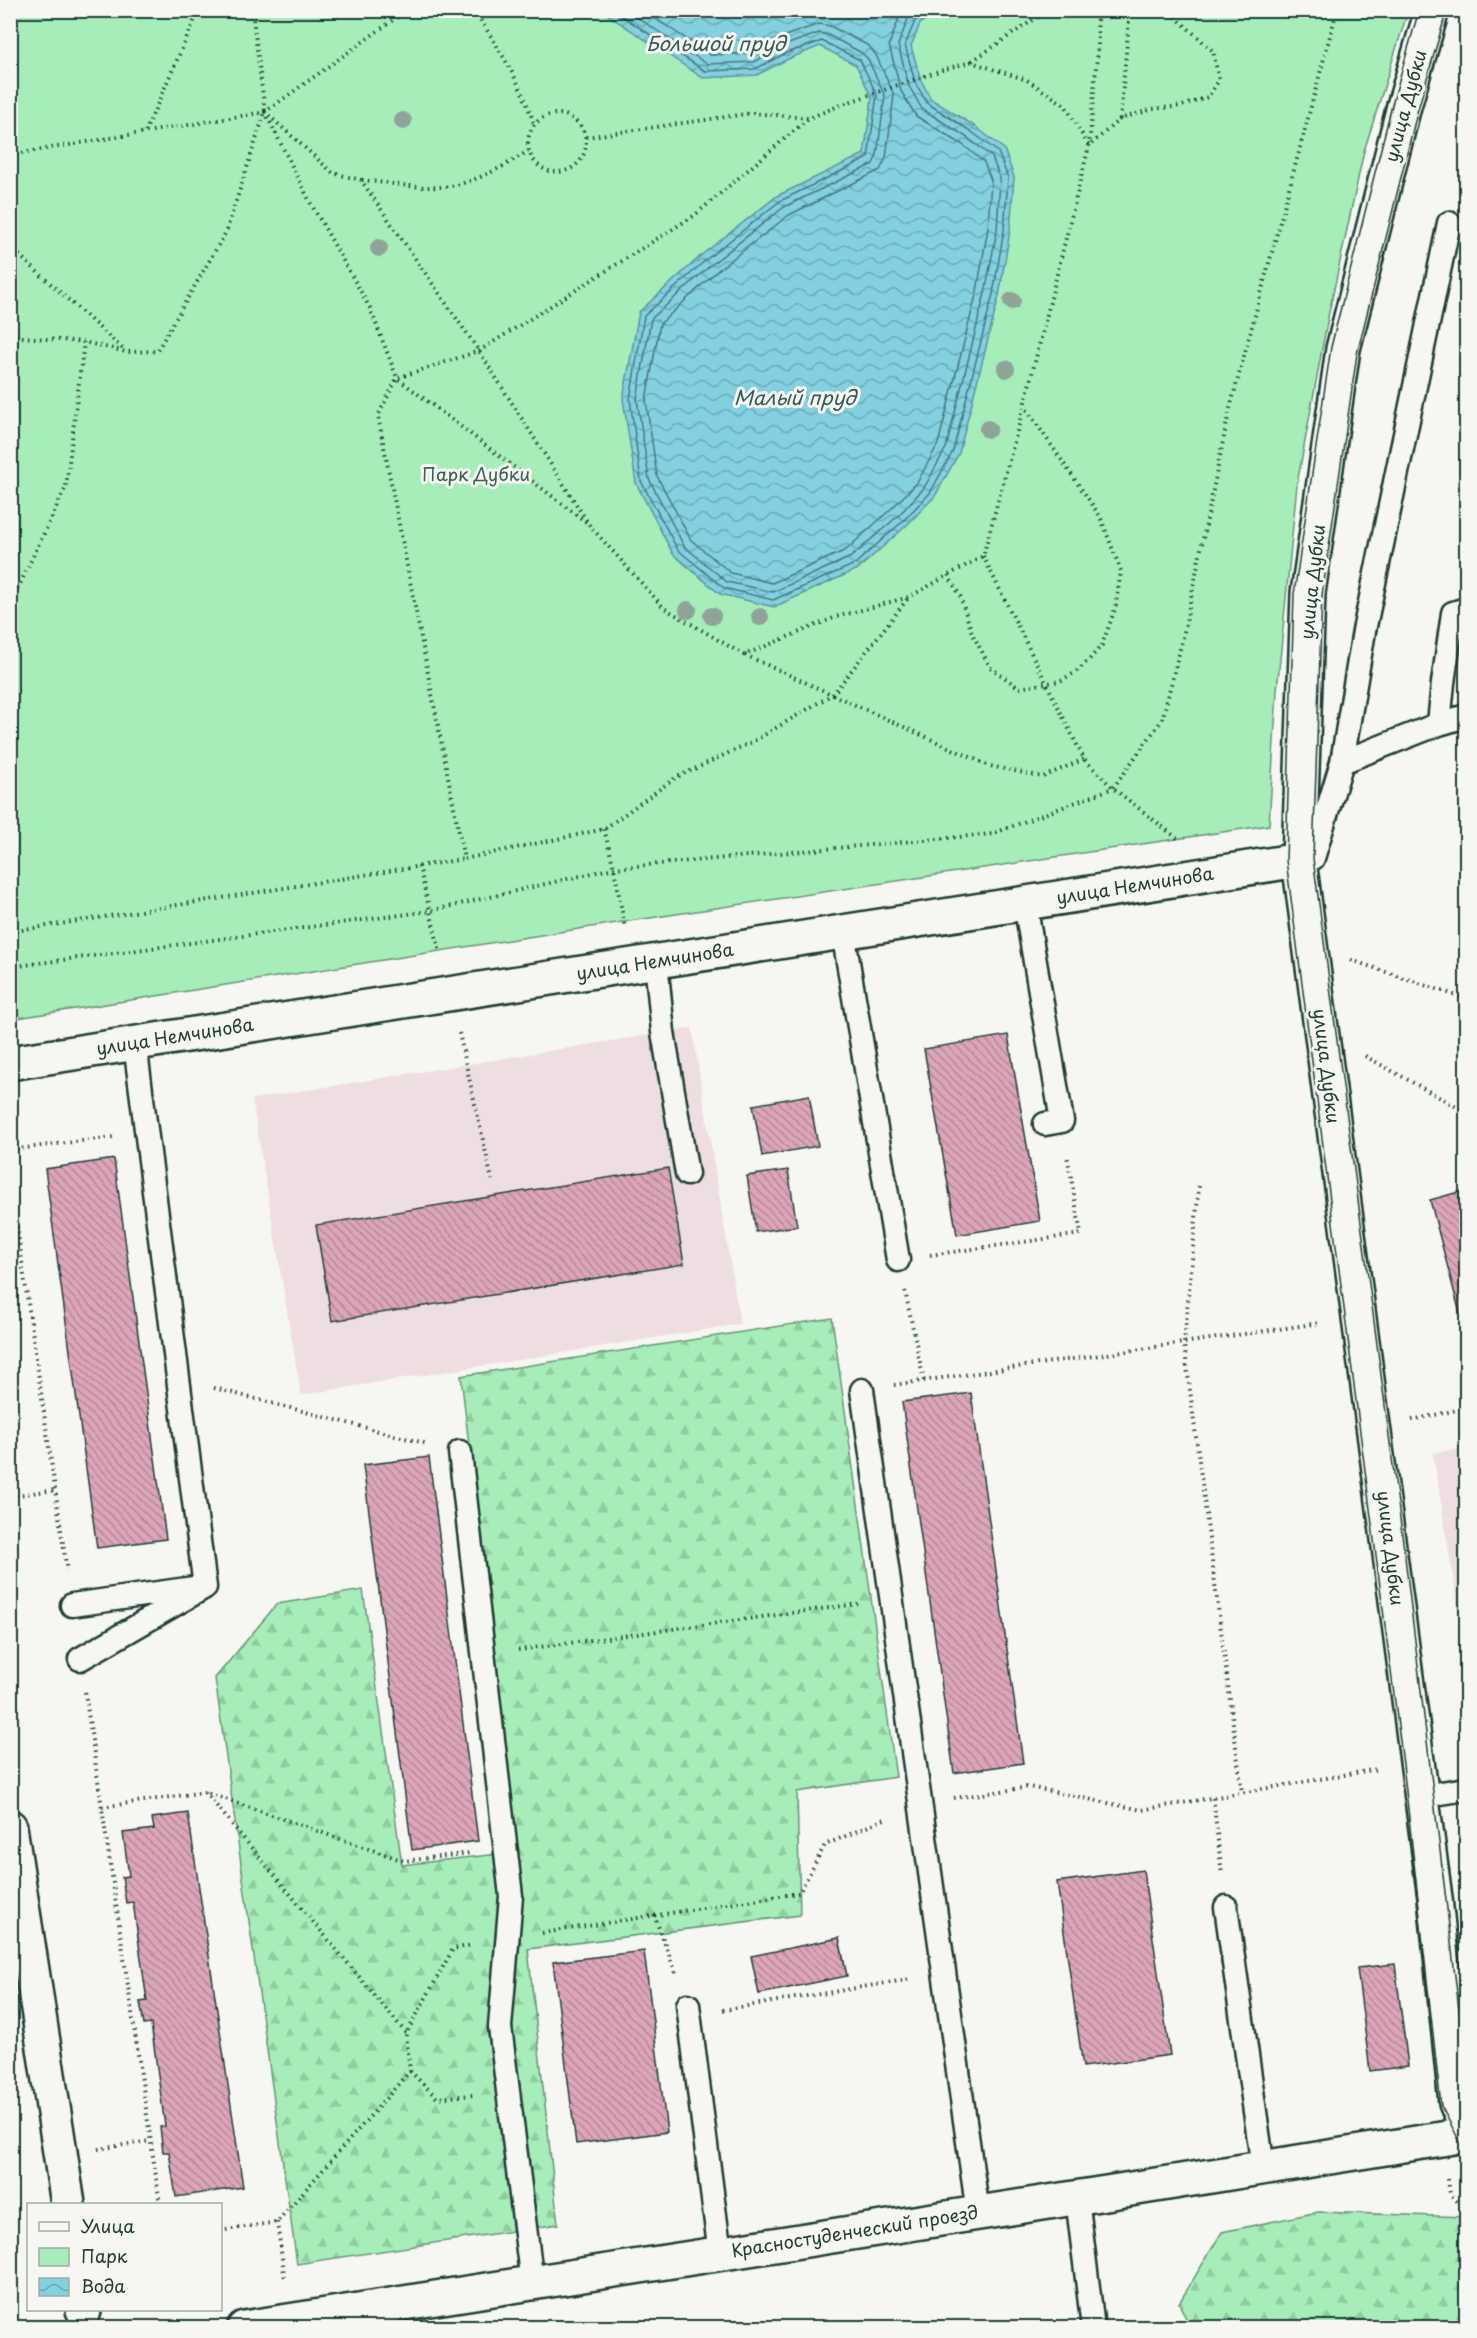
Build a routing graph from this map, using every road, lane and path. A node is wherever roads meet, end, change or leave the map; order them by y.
1 (199, 10) edge
2 (252, 10) edge
3 (406, 10) edge
4 (474, 10) edge
5 (1048, 10) edge
6 (1097, 10) edge
7 (1131, 10) edge
8 (1168, 10) edge
9 (1337, 10) edge
10 (1432, 10) edge
11 (971, 62) junction
12 (265, 112) junction
13 (809, 118) junction
14 (1120, 118) junction
15 (534, 124) junction
16 (145, 132) junction
17 (586, 137) junction
18 (1089, 146) junction
19 (528, 151) junction
20 (10, 155) edge
21 (361, 180) junction
22 (1449, 223) dead end
23 (10, 247) edge
24 (10, 336) edge
25 (84, 342) junction
26 (479, 351) junction
27 (126, 352) junction
28 (398, 378) junction
29 (1024, 406) junction
30 (590, 526) junction
31 (983, 556) junction
32 (948, 575) junction
33 (909, 597) junction
34 (10, 605) edge
35 (1467, 609) edge
36 (744, 655) junction
37 (1048, 683) junction
38 (833, 694) junction
39 (1467, 716) edge
40 (1439, 724) junction
41 (1084, 759) junction
42 (1342, 762) junction
43 (1113, 788) junction
44 (604, 829) junction
45 (464, 859) junction
46 (1299, 860) junction
47 (419, 866) junction
48 (614, 868) junction
49 (1221, 872) junction
50 (1025, 903) junction
51 (430, 911) junction
52 (10, 932) edge
53 (843, 932) junction
54 (1311, 946) junction
55 (440, 952) dead end
56 (644, 963) junction
57 (10, 967) edge
58 (1467, 999) edge
59 (459, 1032) dead end
60 (1322, 1032) junction
61 (135, 1044) junction
62 (10, 1064) edge
63 (1467, 1112) edge
64 (1053, 1123) joint
65 (146, 1133) junction
66 (10, 1150) edge
67 (687, 1174) dead end
68 (492, 1180) dead end
69 (1199, 1186) dead end
70 (898, 1260) junction
71 (1359, 1317) junction
72 (1184, 1344) junction
73 (178, 1379) junction
74 (924, 1381) junction
75 (862, 1390) joint
76 (1467, 1408) edge
77 (1374, 1427) junction
78 (460, 1452) joint
79 (56, 1490) dead end
80 (10, 1496) edge
81 (205, 1587) junction
82 (892, 1599) junction
83 (72, 1605) dead end
84 (484, 1655) junction
85 (80, 1659) dead end
86 (1467, 1789) edge
87 (205, 1792) junction
88 (1242, 1793) dead end
89 (1422, 1796) junction
90 (1213, 1798) dead end
91 (102, 1808) dead end
92 (11, 1837) edge
93 (507, 1848) junction
94 (1226, 1907) joint
95 (654, 1915) dead end
96 (508, 1938) junction
97 (944, 1973) junction
98 (689, 2010) junction
99 (406, 2034) junction
100 (410, 2071) junction
101 (508, 2093) junction
102 (1467, 2127) edge
103 (1467, 2135) edge
104 (150, 2141) dead end
105 (60, 2154) junction
106 (1263, 2168) junction
107 (1077, 2198) junction
108 (68, 2203) edge
109 (978, 2213) junction
110 (277, 2222) junction
111 (222, 2231) edge
112 (720, 2253) junction
113 (285, 2280) dead end
114 (532, 2283) junction
115 (244, 2328) edge
116 (1093, 2328) edge

1 - 16 path
2 - 12 path
3 - 12 path
4 - 15 path
5 - 11 path
6 - 18 path
7 - 14 path
8 - 14 path
9 - 43 path
10 - 46 street, улица Дубки
11 - 13 path
11 - 18 path
12 - 16 path
12 - 21 path
12 - 27 path
12 - 28 path
13 - 17 path
13 - 26 path
14 - 18 path
15 - 17 path
15 - 19 path
16 - 20 path
17 - 19 path
18 - 29 path
19 - 21 path
21 - 26 path
22 - 42 lane
23 - 27 path
24 - 25 path
25 - 27 path
25 - 34 path
26 - 28 path
26 - 30 path
28 - 30 path
28 - 45 path
29 - 31 path
29 - 37 path
30 - 36 path
31 - 32 path
31 - 37 path
32 - 33 path
32 - 37 path
33 - 36 path
33 - 38 path
35 - 40 lane
36 - 38 path
37 - 41 path
38 - 41 path
38 - 44 path
39 - 40 lane
40 - 42 lane
41 - 43 path
42 - 46 lane
43 - 48 path
43 - 49 path
44 - 45 path
44 - 48 path
45 - 47 path
46 - 49 street, улица Немчинова
46 - 54 street, улица Дубки
47 - 51 path
47 - 52 path
48 - 51 path
48 - 56 path
49 - 50 street, улица Немчинова
50 - 53 street, улица Немчинова
50 - 64 lane
51 - 55 path
51 - 57 path
53 - 56 street, улица Немчинова
53 - 70 lane
54 - 58 path
54 - 60 street, улица Дубки
56 - 61 street, улица Немчинова
56 - 67 lane
59 - 68 path
60 - 63 path
60 - 71 street, улица Дубки
61 - 62 street, улица Немчинова
61 - 65 lane
64 - 70 path
65 - 66 path
65 - 73 lane
69 - 72 path
70 - 74 path
71 - 72 path
71 - 77 street, улица Дубки
72 - 74 path
72 - 88 path
73 - 78 path
73 - 81 lane
74 - 75 path
75 - 82 lane
76 - 77 path
77 - 89 street, улица Дубки
78 - 84 lane
79 - 80 path
81 - 83 lane
81 - 85 lane
82 - 84 path
82 - 97 lane
84 - 93 lane
86 - 89 lane
87 - 91 path
87 - 93 path
87 - 99 path
89 - 102 street, улица Дубки
90 - 94 path
92 - 105 street
93 - 96 lane
94 - 106 lane
95 - 98 path
96 - 99 path
96 - 101 lane
97 - 98 path
97 - 109 lane
98 - 112 lane
99 - 100 path
100 - 101 path
100 - 110 path
101 - 114 lane
103 - 106 street, Красностуденческий проезд
104 - 105 path
105 - 108 street
106 - 107 street, Красностуденческий проезд
107 - 109 street, Красностуденческий проезд
107 - 116 lane
109 - 112 street, Красностуденческий проезд
110 - 111 path
110 - 113 path
112 - 114 street, Красностуденческий проезд
114 - 115 street, Красностуденческий проезд

